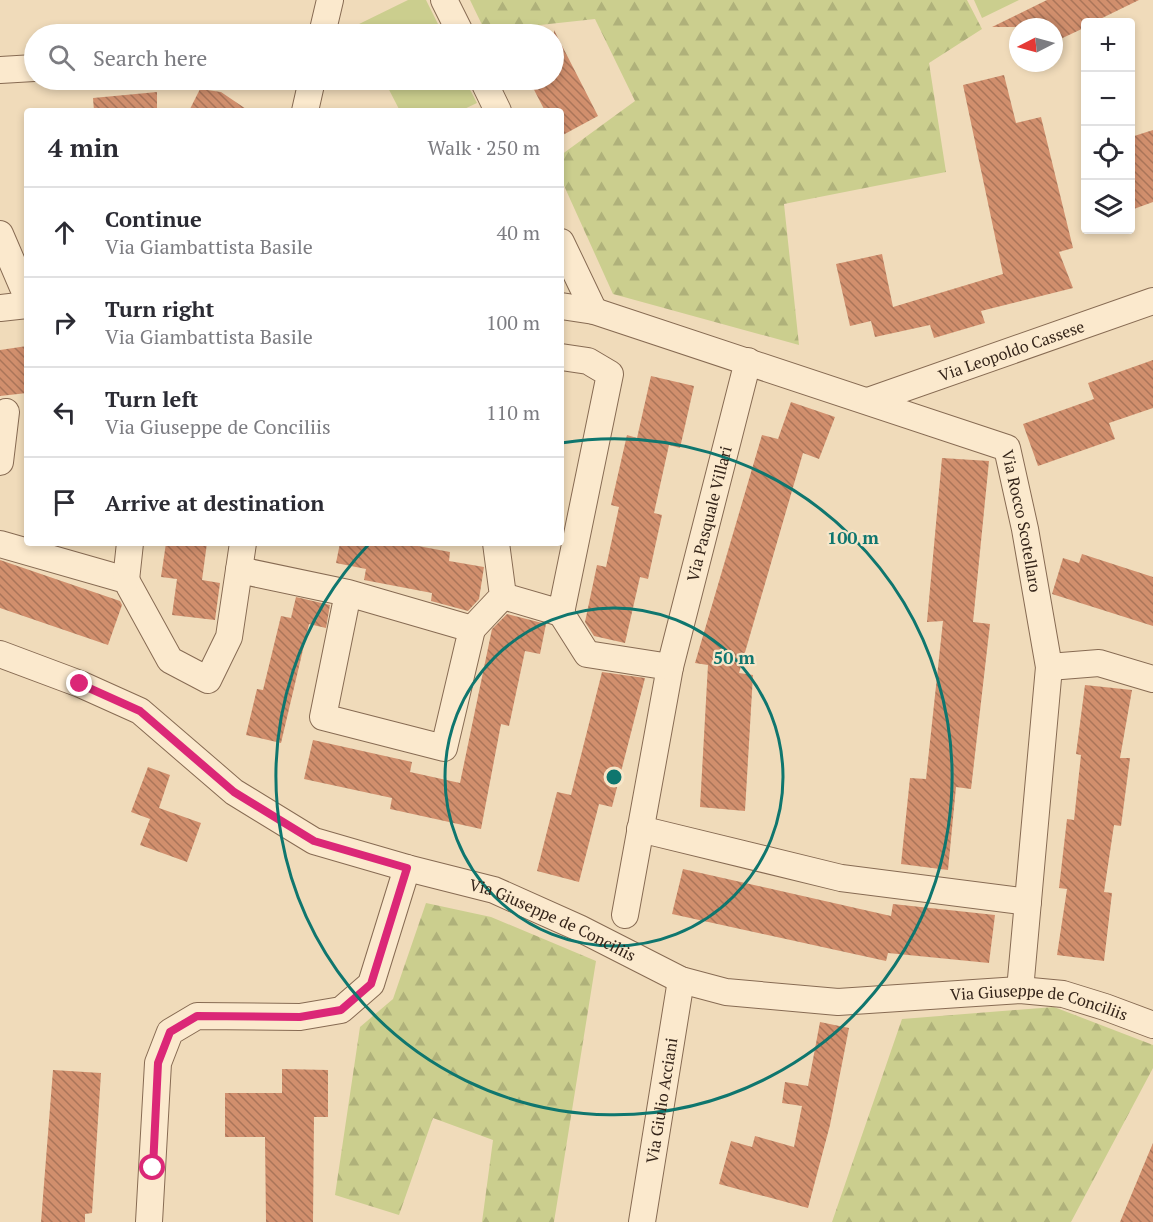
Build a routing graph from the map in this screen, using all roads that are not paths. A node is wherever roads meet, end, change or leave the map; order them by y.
1 (330, 0) edge
2 (444, 0) edge
3 (323, 24) edge
4 (456, 24) edge
5 (24, 69) edge
6 (0, 70) edge
7 (308, 90) edge
8 (488, 90) edge
9 (305, 108) edge
10 (497, 108) edge
11 (0, 234) edge
12 (564, 248) edge
13 (24, 290) edge
14 (1153, 301) edge
15 (24, 304) edge
16 (564, 306) edge
17 (0, 308) edge
18 (594, 310) junction
19 (564, 357) edge
20 (748, 361) junction
21 (868, 401) junction
22 (11, 412) edge
23 (0, 462) edge
24 (0, 544) edge
25 (129, 546) edge
26 (243, 546) edge
27 (496, 546) edge
28 (239, 570) junction
29 (126, 580) junction
30 (348, 593) junction
31 (503, 596) junction
32 (561, 613) junction
33 (472, 629) junction
34 (0, 654) edge
35 (670, 667) junction
36 (1049, 667) junction
37 (1153, 679) edge
38 (640, 829) junction
39 (407, 868) junction
40 (1028, 902) junction
41 (625, 915) dead end
42 (681, 980) junction
43 (1020, 990) junction
44 (1153, 1025) edge
45 (149, 1222) edge
46 (642, 1222) edge

1 - 3 street
2 - 4 street
5 - 6 street
7 - 9 street
8 - 10 street
11 - 13 street
12 - 18 street
14 - 21 street, Via Leopoldo Cassese
15 - 17 street
16 - 18 street, Via Rocco Scotellaro
18 - 20 street, Via Rocco Scotellaro
19 - 32 street
20 - 21 street, Via Rocco Scotellaro
20 - 35 street, Via Pasquale Villari
21 - 36 street, Via Rocco Scotellaro
22 - 23 street
24 - 29 street
25 - 29 street
26 - 28 street
27 - 31 street
28 - 29 street
28 - 30 street
30 - 33 street
30 - 33 street
31 - 32 street
31 - 33 street
32 - 35 street
34 - 39 street, Via Giuseppe de Conciliis
35 - 38 street, Via Pasquale Villari
36 - 37 street
36 - 40 street, Via Rocco Scotellaro
38 - 40 street
38 - 41 street, Via Pasquale Villari
39 - 42 street, Via Giuseppe de Conciliis
39 - 45 street
40 - 43 street, Via Rocco Scotellaro
42 - 43 street, Via Giuseppe de Conciliis
42 - 46 street, Via Giulio Acciani
43 - 44 street, Via Giuseppe de Conciliis

